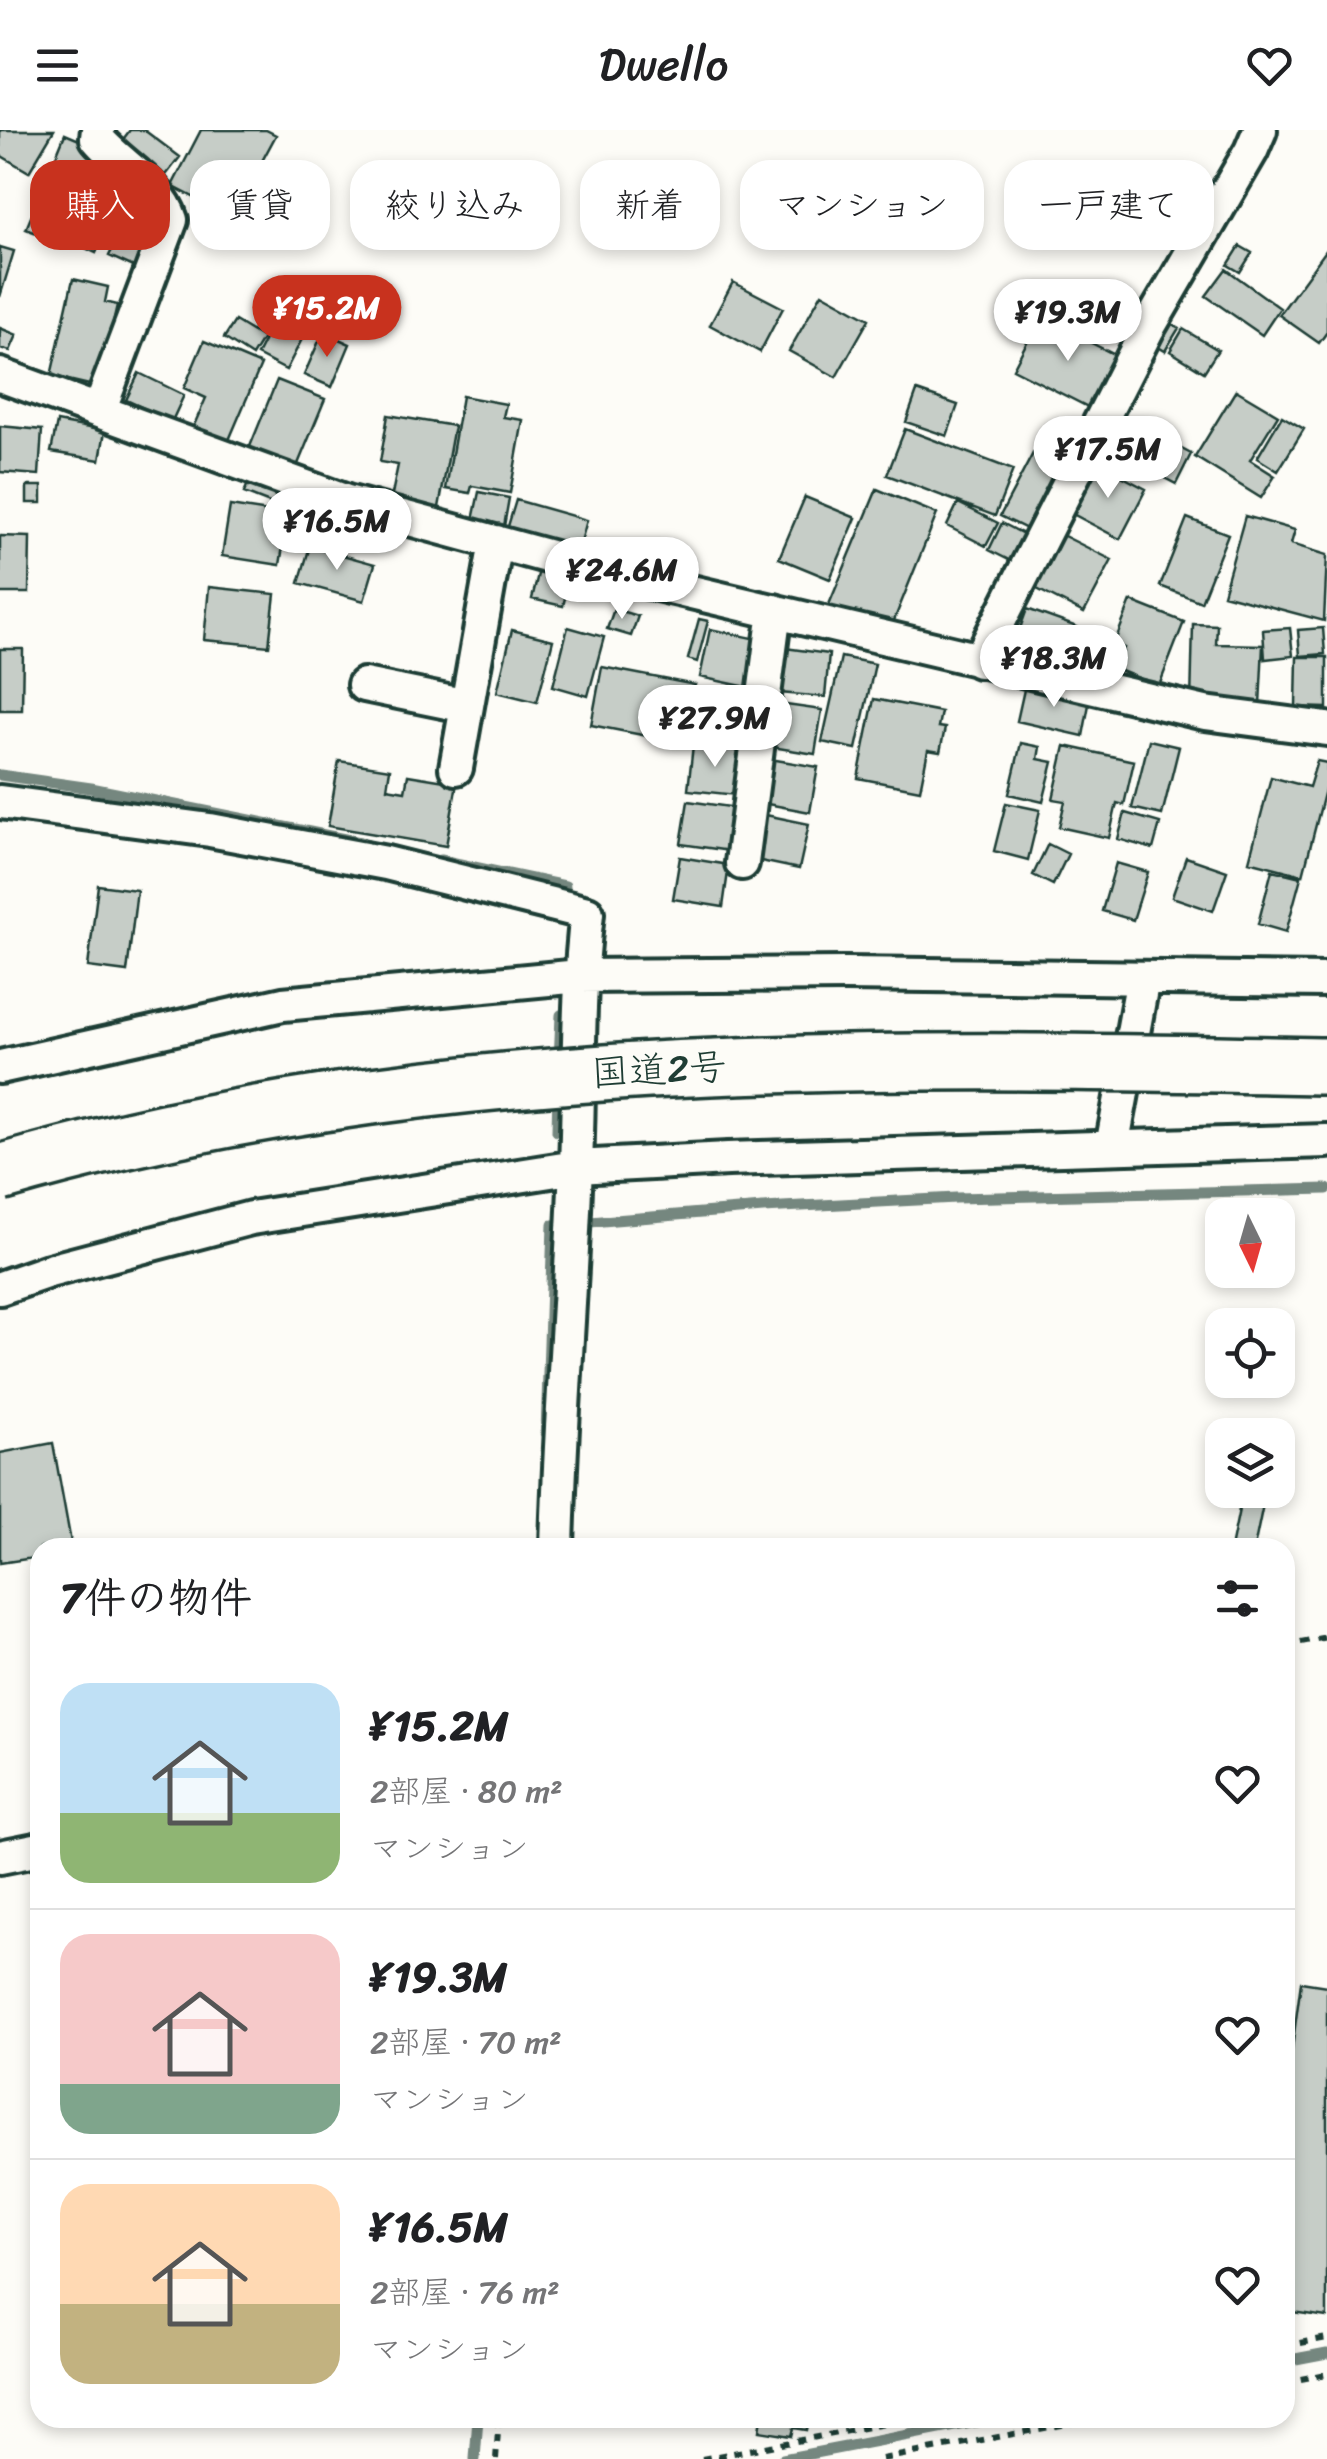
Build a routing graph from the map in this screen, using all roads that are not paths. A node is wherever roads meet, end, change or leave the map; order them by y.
1 (98, 130) edge
2 (1260, 130) edge
3 (0, 375) edge
4 (99, 410) junction
5 (496, 542) junction
6 (775, 611) junction
7 (979, 661) junction
8 (364, 685) dead end
9 (466, 706) junction
10 (1327, 730) edge
11 (456, 768) dead end
12 (0, 802) edge
13 (742, 863) dead end
14 (580, 976) junction
15 (1142, 978) junction
16 (1327, 980) edge
17 (1327, 1066) edge
18 (0, 1067) edge
19 (1327, 1141) edge
20 (1112, 1147) junction
21 (576, 1168) junction
22 (0, 1173) edge
23 (0, 1288) edge
24 (558, 1538) edge
25 (30, 1851) edge
26 (0, 1857) edge

1 - 4 street
2 - 7 street
3 - 4 street
4 - 5 street
5 - 6 street
5 - 9 street
6 - 7 street
6 - 13 street
7 - 10 street
8 - 9 street
9 - 11 street
12 - 14 street
14 - 15 street
14 - 18 street
14 - 21 street
15 - 16 street
15 - 20 street
17 - 22 highway, 国道2号, bridge
19 - 20 street
20 - 21 street
21 - 23 street
21 - 24 street
25 - 26 street

